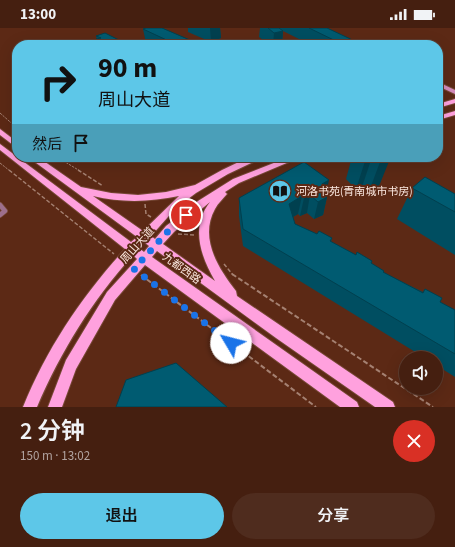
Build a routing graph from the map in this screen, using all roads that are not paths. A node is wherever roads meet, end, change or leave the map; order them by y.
1 (443, 83) edge
2 (443, 86) edge
3 (455, 89) edge
4 (455, 92) edge
5 (455, 101) edge
6 (443, 105) edge
7 (455, 113) edge
8 (443, 117) edge
9 (0, 131) edge
10 (12, 142) edge
11 (0, 146) edge
12 (12, 155) edge
13 (21, 162) edge
14 (39, 162) edge
15 (249, 162) edge
16 (285, 162) edge
17 (218, 176) junction
18 (236, 182) junction
19 (76, 188) junction
20 (0, 205) edge
21 (0, 215) edge
22 (144, 237) junction
23 (156, 245) junction
24 (132, 249) junction
25 (144, 258) junction
26 (239, 304) junction
27 (30, 407) edge
28 (55, 407) edge
29 (352, 407) edge
30 (388, 407) edge

1 - 3 main road
2 - 4 main road
5 - 6 main road
7 - 8 main road
9 - 10 main road
11 - 12 main road, 九都西路
13 - 24 main road, 九都西路
14 - 19 main road, 九都西路
15 - 17 main road, 周山大道
16 - 18 main road, 周山大道
17 - 19 main road
17 - 22 main road, 周山大道
18 - 23 main road, 周山大道
18 - 26 main road
19 - 22 main road, 九都西路
20 - 21 lane
22 - 23 main road, 九都西路
22 - 24 main road, 周山大道
23 - 25 main road, 周山大道
23 - 26 main road, 九都西路
24 - 25 main road, 九都西路
24 - 27 main road, 周山大道
25 - 28 main road, 周山大道
25 - 29 main road, 九都西路
26 - 30 main road, 九都西路

